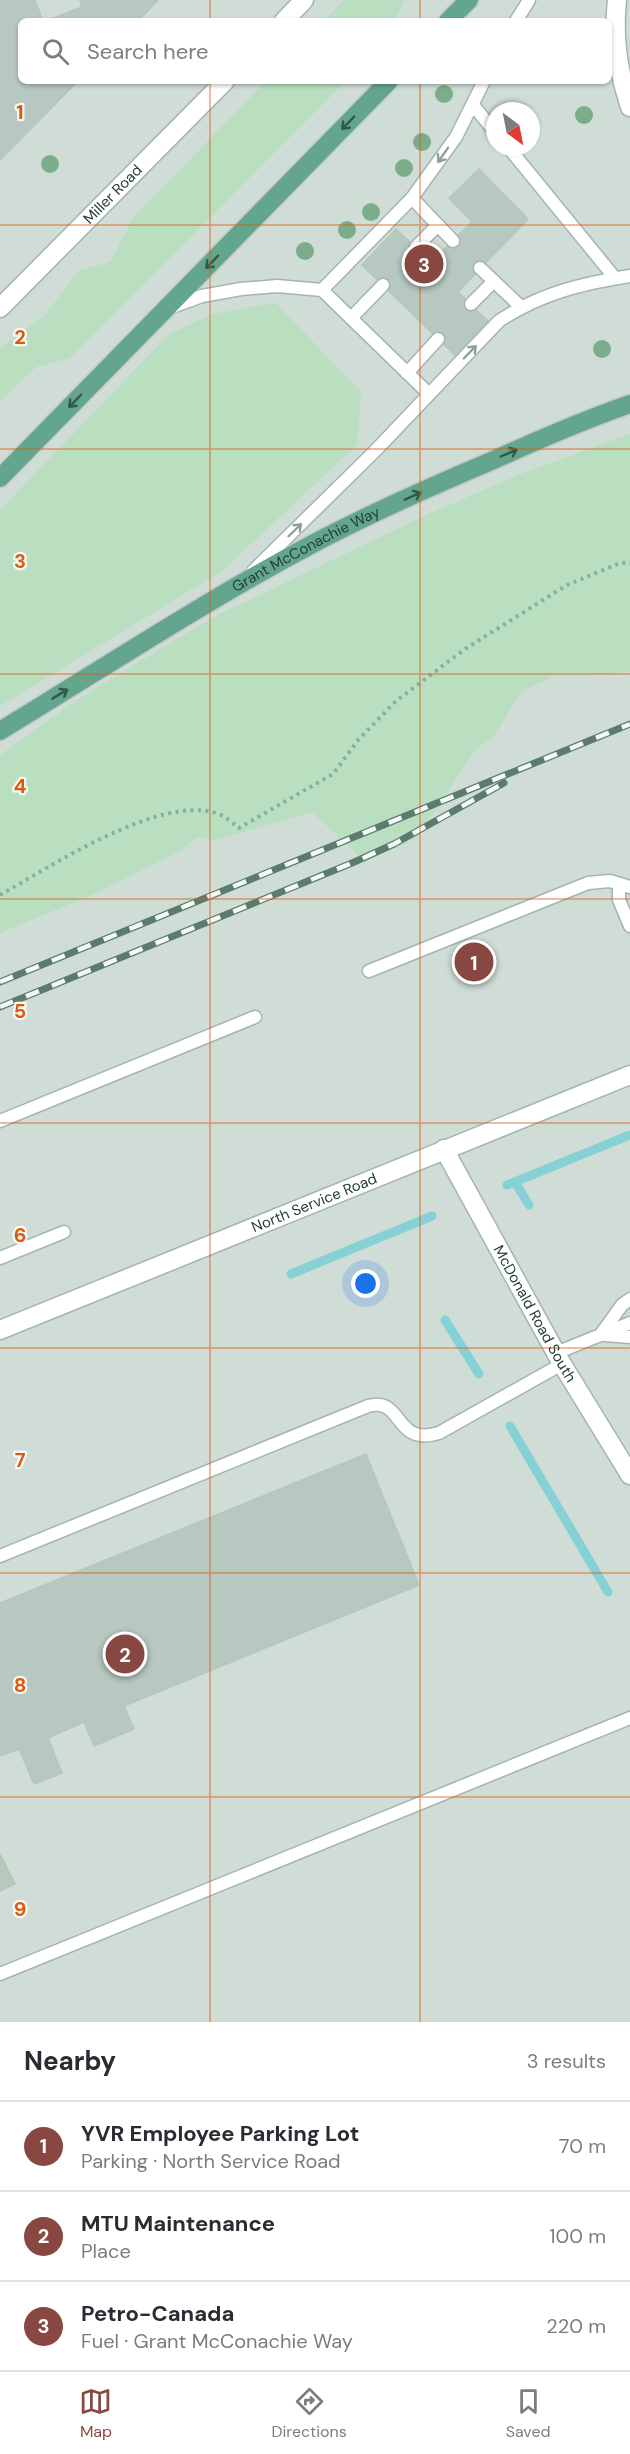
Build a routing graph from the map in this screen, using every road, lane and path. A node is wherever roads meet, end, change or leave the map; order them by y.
1 (304, 0) edge
2 (469, 0) edge
3 (528, 0) edge
4 (617, 0) edge
5 (287, 18) edge
6 (451, 18) edge
7 (518, 18) edge
8 (222, 84) edge
9 (386, 84) edge
10 (483, 84) edge
11 (473, 105) junction
12 (630, 107) edge
13 (486, 121) edge
14 (515, 156) edge
15 (411, 198) junction
16 (438, 225) junction
17 (453, 241) dead end
18 (416, 248) dead end
19 (480, 268) dead end
20 (630, 276) edge
21 (615, 278) junction
22 (494, 281) junction
23 (383, 285) dead end
24 (322, 290) junction
25 (471, 304) dead end
26 (521, 306) junction
27 (0, 308) edge
28 (165, 310) junction
29 (351, 318) junction
30 (438, 339) dead end
31 (407, 373) junction
32 (429, 394) junction
33 (630, 404) edge
34 (0, 478) edge
35 (630, 563) edge
36 (238, 586) junction
37 (0, 730) edge
38 (625, 885) edge
39 (0, 895) edge
40 (630, 926) edge
41 (369, 971) dead end
42 (255, 1017) dead end
43 (630, 1075) edge
44 (0, 1121) edge
45 (444, 1149) junction
46 (64, 1232) dead end
47 (0, 1258) edge
48 (630, 1299) edge
49 (630, 1323) edge
50 (0, 1330) edge
51 (598, 1336) junction
52 (630, 1337) edge
53 (559, 1359) junction
54 (630, 1475) edge
55 (0, 1556) edge
56 (630, 1718) edge
57 (0, 1974) edge

1 - 5 street
2 - 6 main road
3 - 7 lane
4 - 12 street
8 - 27 street, Miller Road
9 -> 28 main road
10 - 11 lane
11 - 13 lane
11 -> 15 lane
14 - 21 lane
15 - 16 lane
15 - 24 lane
16 - 17 lane
16 - 18 lane
19 - 22 lane
20 - 21 lane
21 - 26 lane
22 - 25 lane
22 - 26 lane
23 - 29 lane
24 - 28 lane
24 - 29 lane
32 -> 26 lane
28 -> 34 main road
29 - 31 lane
30 - 31 lane
31 - 32 lane
36 -> 32 lane
36 -> 33 main road, Grant McConachie Way
35 - 39 path
37 -> 36 main road, Grant McConachie Way
38 - 40 lane
38 - 41 lane
42 - 44 lane
43 - 45 street, North Service Road
45 - 50 street, North Service Road
45 - 53 street, McDonald Road South
46 - 47 lane
48 - 51 lane
49 - 51 lane
51 - 52 lane
51 - 53 lane
53 - 54 street, McDonald Road South
53 - 55 lane
56 - 57 lane

